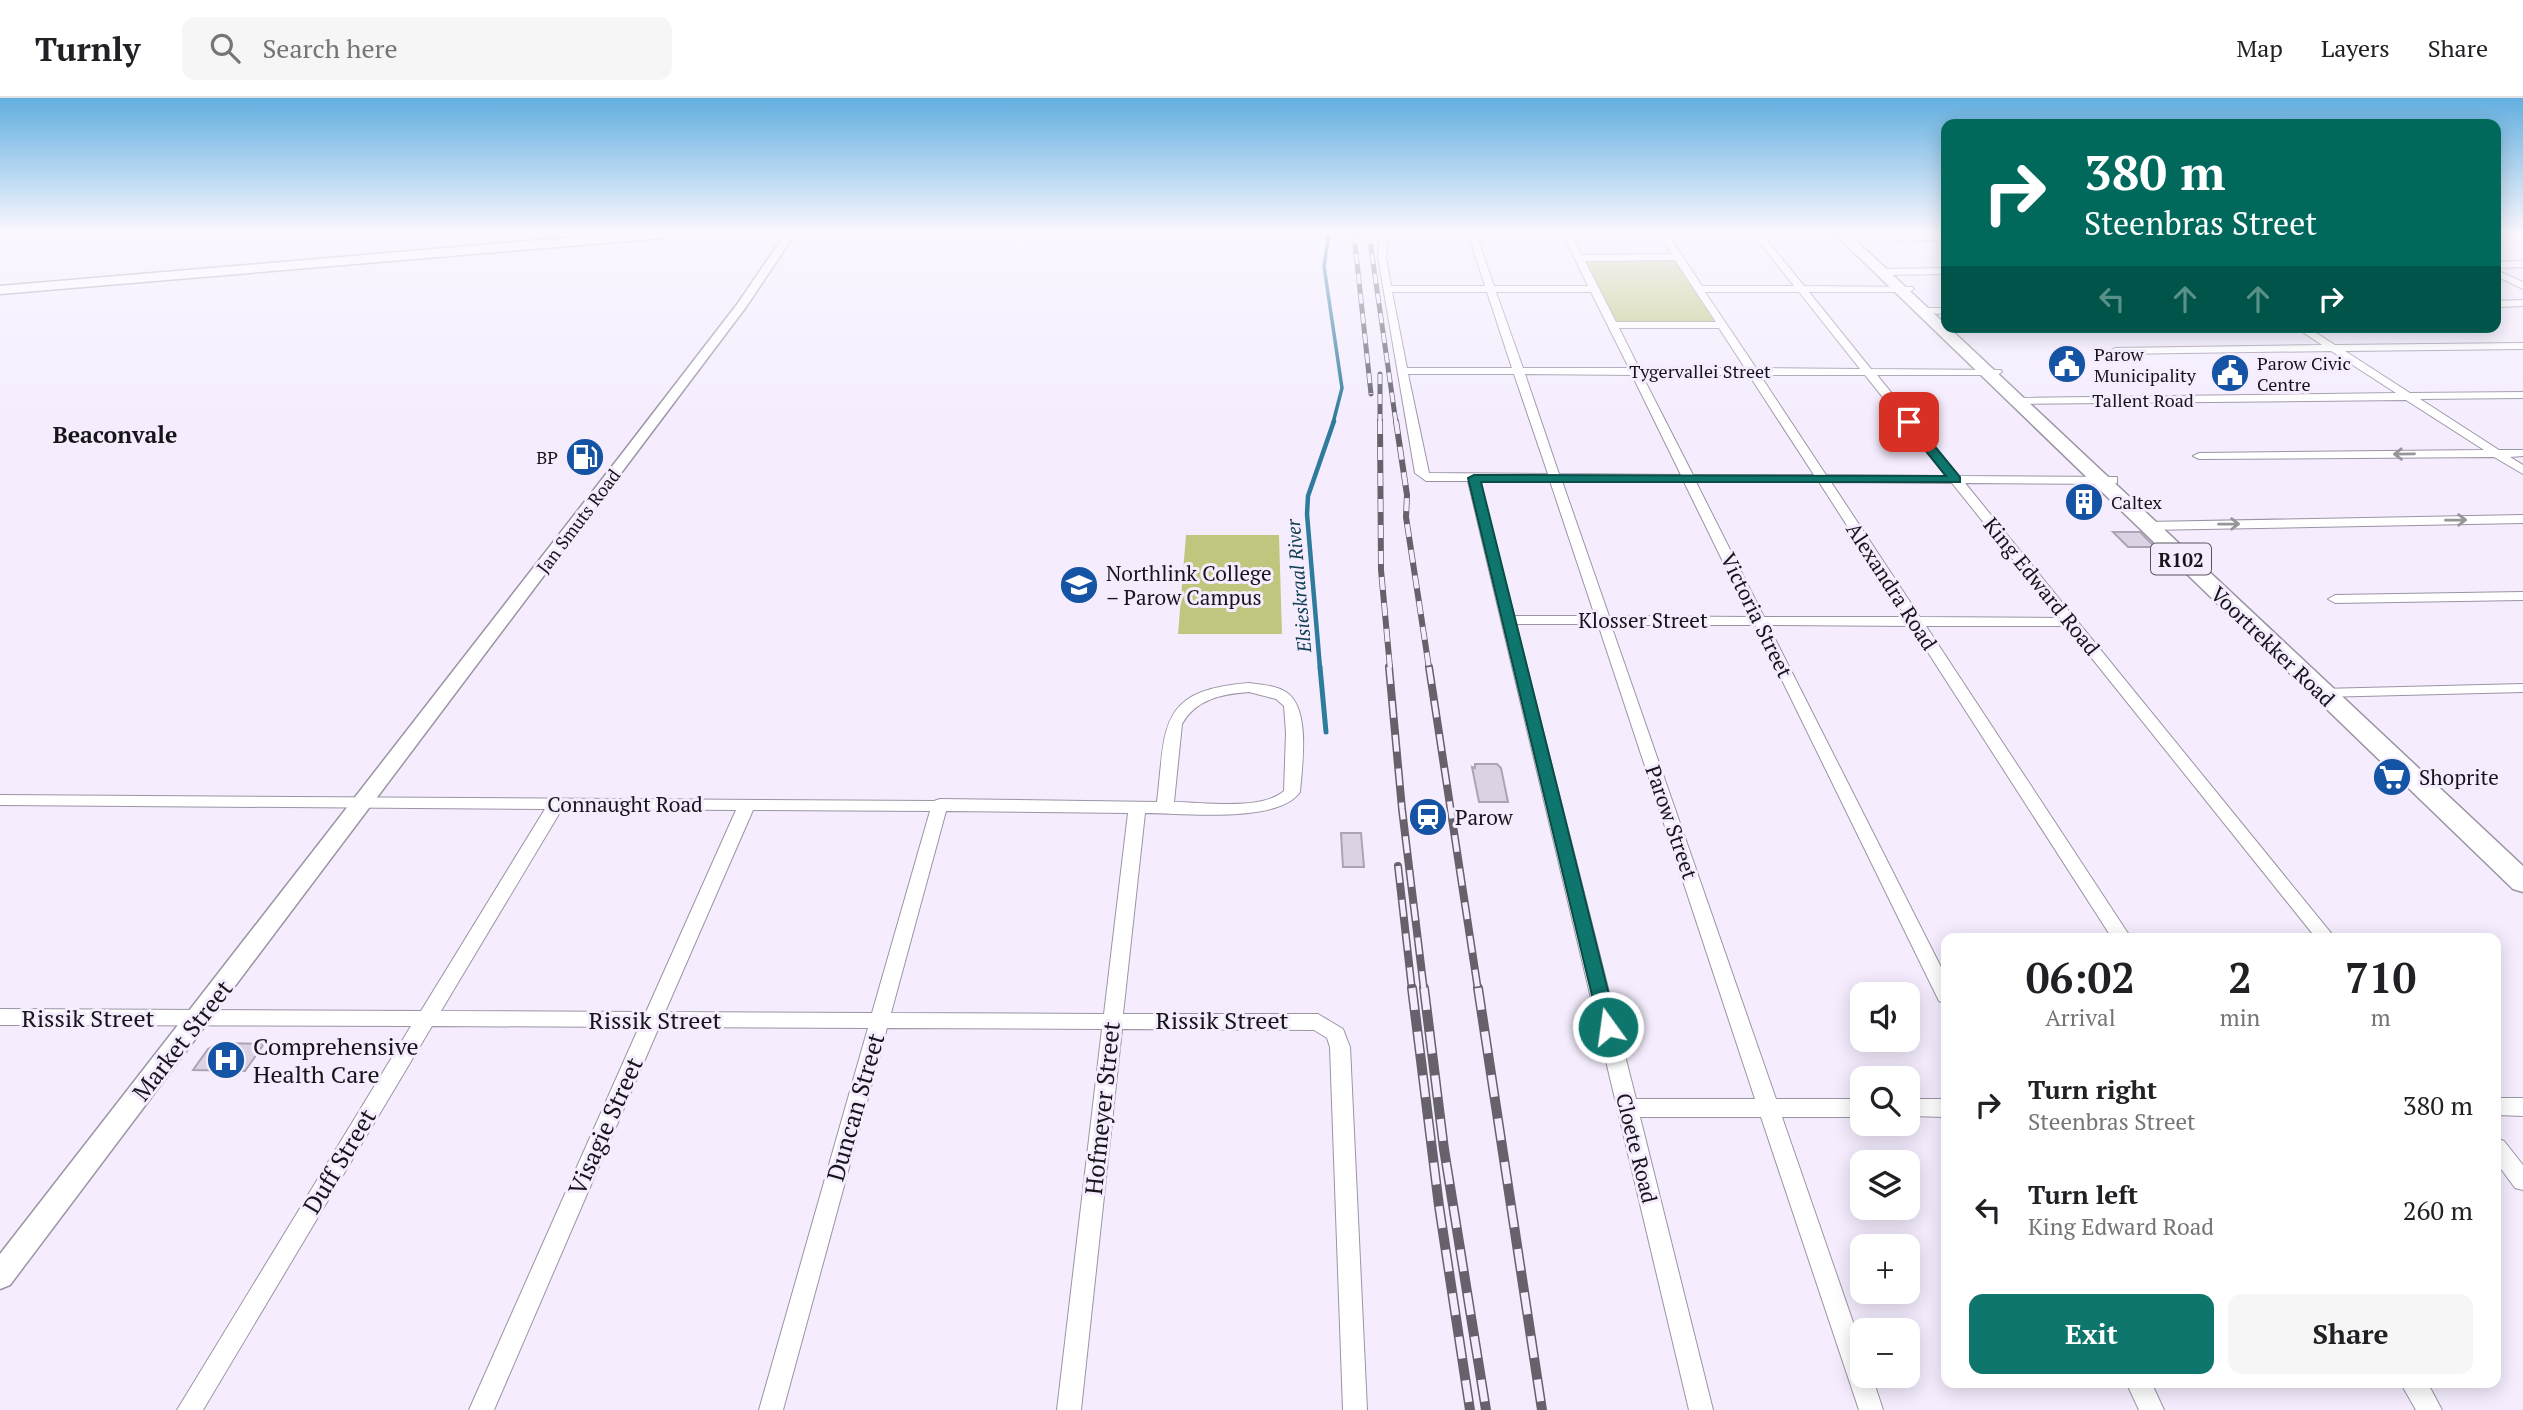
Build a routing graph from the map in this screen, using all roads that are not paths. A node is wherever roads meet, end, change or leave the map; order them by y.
1 (749, 295) edge
2 (1388, 295) edge
3 (1492, 295) edge
4 (1597, 295) edge
5 (1703, 295) edge
6 (1806, 295) edge
7 (1913, 295) edge
8 (2523, 303) edge
9 (2501, 304) edge
10 (1933, 311) edge
11 (1611, 325) junction
12 (1722, 325) junction
13 (1954, 333) edge
14 (1955, 333) edge
15 (2309, 333) edge
16 (2523, 346) edge
17 (2334, 349) junction
18 (2115, 351) dead end
19 (1403, 371) junction
20 (1518, 371) junction
21 (1868, 371) junction
22 (1635, 372) junction
23 (1752, 372) junction
24 (1992, 372) junction
25 (2523, 395) edge
26 (2408, 396) junction
27 (2021, 401) junction
28 (2497, 453) junction
29 (2523, 453) edge
30 (2199, 456) dead end
31 (2523, 470) edge
32 (1474, 478) junction
33 (1555, 479) junction
34 (1689, 479) junction
35 (1823, 480) junction
36 (1955, 480) junction
37 (2107, 480) junction
38 (2523, 519) edge
39 (2154, 525) junction
40 (2523, 596) edge
41 (2335, 600) dead end
42 (1508, 620) junction
43 (1603, 620) junction
44 (1759, 621) junction
45 (1915, 621) junction
46 (2071, 622) junction
47 (2523, 688) edge
48 (2329, 692) junction
49 (0, 800) edge
50 (362, 803) junction
51 (747, 804) junction
52 (940, 804) junction
53 (556, 805) junction
54 (1137, 806) junction
55 (1165, 806) junction
56 (2523, 864) edge
57 (2523, 882) edge
58 (2119, 933) edge
59 (2322, 933) edge
60 (1941, 986) edge
61 (0, 1017) edge
62 (199, 1018) junction
63 (426, 1019) junction
64 (651, 1020) junction
65 (879, 1020) junction
66 (1112, 1021) junction
67 (2501, 1107) edge
68 (2523, 1107) edge
69 (1627, 1108) junction
70 (1850, 1108) edge
71 (1920, 1108) edge
72 (1941, 1108) edge
73 (1769, 1109) junction
74 (2501, 1153) edge
75 (2523, 1181) edge
76 (0, 1276) edge
77 (2141, 1388) edge
78 (2416, 1388) edge
79 (188, 1410) edge
80 (481, 1410) edge
81 (771, 1410) edge
82 (1069, 1410) edge
83 (1355, 1410) edge
84 (1701, 1410) edge
85 (1871, 1410) edge
86 (2152, 1410) edge
87 (2430, 1410) edge

1 - 50 street, Jan Smuts Road
2 - 19 street
3 - 20 street, Parow Street
4 - 11 street, Victoria Street
5 - 12 street, Alexandra Road
6 - 21 street, King Edward Road
7 - 10 main road, Voortrekker Road / R102
8 - 9 street
11 - 12 street
11 - 22 street, Victoria Street
12 - 23 street, Alexandra Road
13 - 24 main road, Voortrekker Road / R102
14 - 24 main road, Voortrekker Road / R102
15 - 17 street
16 - 17 street
17 - 18 street
17 - 26 street
19 - 20 street, Tygervallei Street
19 - 32 street
20 - 22 street, Tygervallei Street
20 - 33 street, Parow Street
21 - 23 street, Tygervallei Street
21 - 24 street, Tygervallei Street
21 - 36 street, King Edward Road
22 - 23 street, Tygervallei Street
22 - 34 street, Victoria Street
23 - 35 street, Alexandra Road
24 - 27 main road, Voortrekker Road / R102
25 - 26 street, Tallent Road
26 - 27 street, Tallent Road
26 - 28 street
27 - 37 main road, Voortrekker Road / R102
28 - 29 street
28 -> 30 street
28 - 31 street
32 - 33 street
32 - 42 street, Cloete Road
33 - 34 street
33 - 43 street, Parow Street
34 - 35 street
34 - 44 street, Victoria Street
35 - 36 street
35 - 45 street, Alexandra Road
36 - 37 street
36 - 46 street, King Edward Road
37 - 39 main road, Voortrekker Road / R102
39 -> 38 street
39 - 48 main road, Voortrekker Road / R102
40 - 41 street
42 - 43 street, Klosser Street
42 - 69 street, Cloete Road
43 - 44 street, Klosser Street
43 - 73 street, Parow Street
44 - 45 street, Klosser Street
44 - 60 street, Victoria Street
45 - 46 street, Klosser Street
45 - 58 street, Alexandra Road
46 - 59 street, King Edward Road
47 - 48 street
48 - 56 main road, Voortrekker Road / R102
48 - 57 main road, Voortrekker Road / R102
49 - 50 street, Connaught Road
50 - 53 street, Connaught Road
50 - 62 street, Market Street
51 - 52 street, Connaught Road
51 - 53 street, Connaught Road
51 - 64 street, Visagie Street
52 - 54 street, Connaught Road
52 - 65 street, Duncan Street
53 - 63 street, Duff Street
54 - 55 street, Connaught Road
54 - 66 street, Hofmeyer Street
55 - 55 street, Connaught Road
61 - 62 street, Rissik Street
62 - 63 street, Rissik Street
62 - 76 street, Market Street
63 - 64 street, Rissik Street
63 - 79 street, Duff Street
64 - 65 street, Rissik Street
64 - 80 street, Visagie Street
65 - 66 street, Rissik Street
65 - 81 street, Duncan Street
66 - 82 street, Hofmeyer Street
66 - 83 street, Rissik Street
67 - 68 street
69 - 73 street
69 - 84 street, Cloete Road
70 - 73 street
71 - 72 street
73 - 85 street, Parow Street
74 - 75 street
77 - 86 street
78 - 87 street

